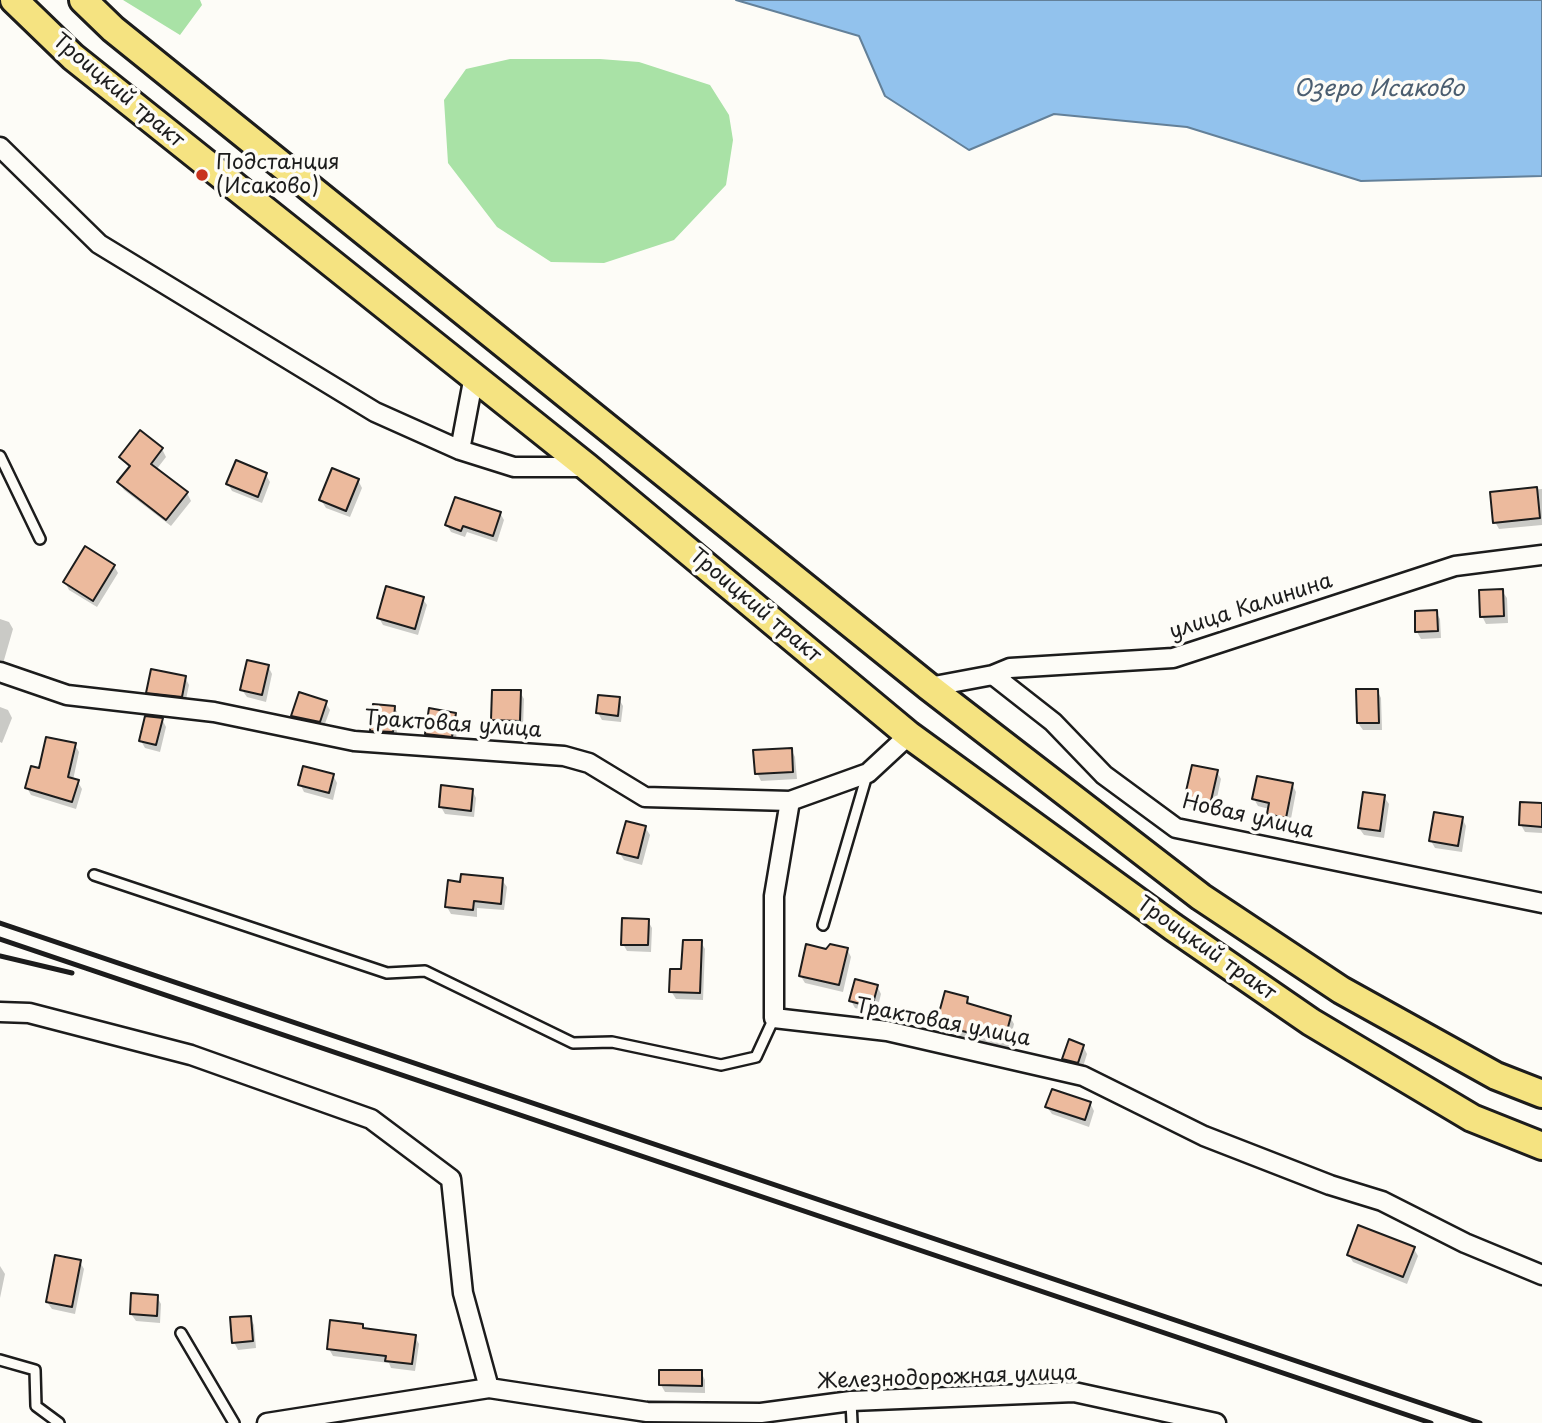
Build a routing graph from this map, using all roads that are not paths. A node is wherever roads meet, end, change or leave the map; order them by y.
1 (14, 0) edge
2 (83, 0) edge
3 (0, 147) edge
4 (474, 376) junction
5 (460, 450) junction
6 (0, 456) edge
7 (587, 467) junction
8 (40, 539) dead end
9 (1542, 555) edge
10 (0, 672) edge
11 (993, 675) junction
12 (929, 687) junction
13 (909, 735) junction
14 (868, 773) junction
15 (790, 800) junction
16 (94, 875) dead end
17 (1542, 903) edge
18 (822, 925) dead end
19 (0, 1012) edge
20 (774, 1018) junction
21 (1542, 1094) edge
22 (1542, 1146) edge
23 (1542, 1275) edge
24 (181, 1333) dead end
25 (0, 1360) edge
26 (489, 1388) junction
27 (851, 1401) junction
28 (759, 1418) edge
29 (59, 1423) edge
30 (234, 1423) edge
31 (267, 1423) edge
32 (852, 1423) edge
33 (1216, 1423) edge

1 - 4 main road, Троицкий тракт
2 - 12 main road, Троицкий тракт
3 - 5 street
4 - 5 street
4 - 7 main road, Троицкий тракт
5 - 7 street
6 - 8 lane
7 - 13 main road, Троицкий тракт
9 - 11 street, улица Калинина
10 - 15 street, Трактовая улица
11 - 12 street, улица Калинина
11 - 17 street, Новая улица
12 - 21 main road, Троицкий тракт
13 - 14 street
13 - 22 main road, Троицкий тракт
14 - 15 street
14 - 18 lane
15 - 20 street
16 - 20 lane
19 - 26 street
20 - 23 street, Трактовая улица
24 - 30 lane
25 - 29 lane
26 - 28 street, Железнодорожная улица
26 - 31 street, Железнодорожная улица
27 - 28 street, Железнодорожная улица
27 - 32 lane
27 - 33 street, Железнодорожная улица

